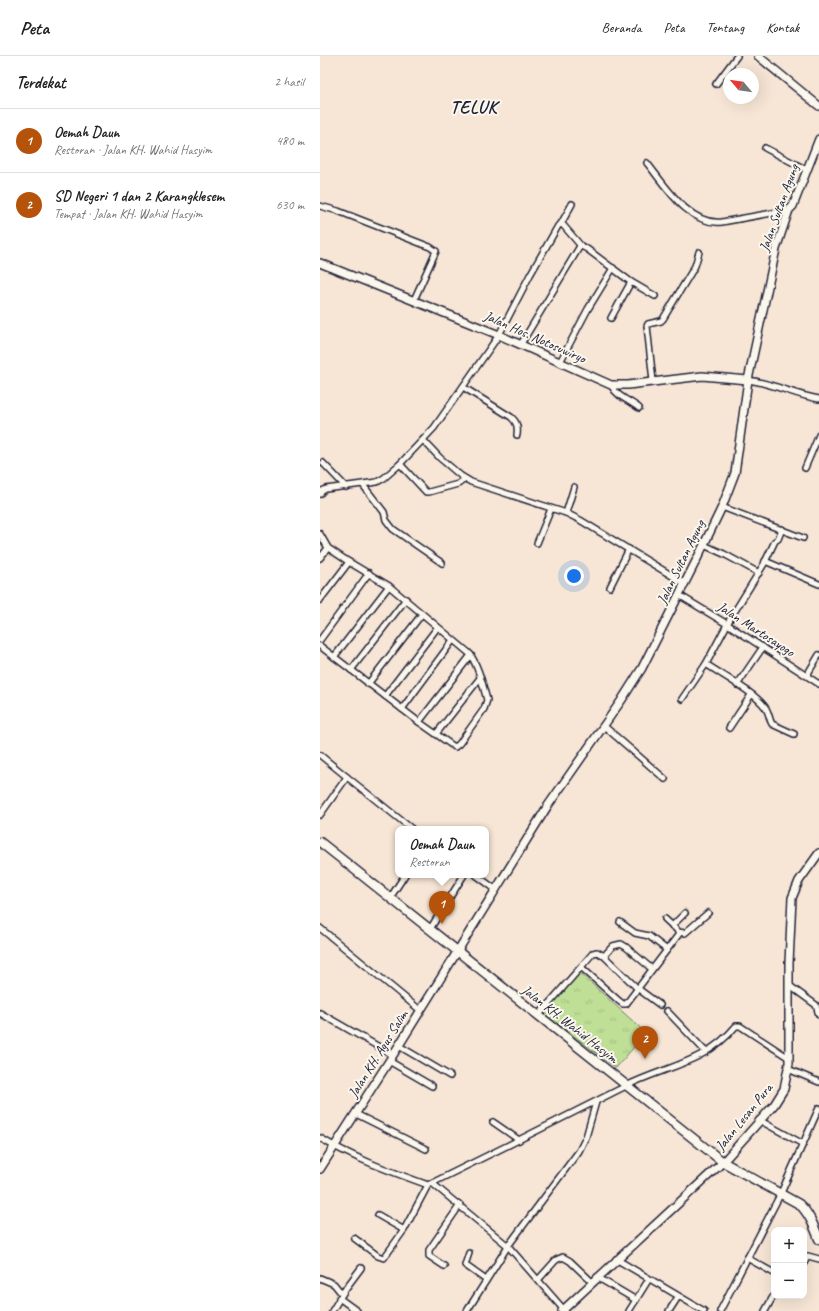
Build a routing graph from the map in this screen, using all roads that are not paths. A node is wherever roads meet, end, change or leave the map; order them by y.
1 (737, 56) edge
2 (758, 56) edge
3 (716, 84) dead end
4 (819, 106) edge
5 (819, 139) edge
6 (765, 148) dead end
7 (646, 163) dead end
8 (807, 170) junction
9 (572, 204) dead end
10 (320, 206) edge
11 (789, 210) junction
12 (561, 224) junction
13 (581, 246) junction
14 (699, 252) dead end
15 (320, 263) edge
16 (613, 268) junction
17 (631, 282) junction
18 (655, 296) dead end
19 (414, 300) junction
20 (611, 318) dead end
21 (499, 335) junction
22 (521, 344) junction
23 (560, 362) junction
24 (748, 380) junction
25 (653, 381) junction
26 (611, 385) junction
27 (463, 387) junction
28 (819, 399) edge
29 (639, 408) dead end
30 (518, 435) dead end
31 (819, 435) edge
32 (423, 440) junction
33 (323, 463) dead end
34 (400, 464) junction
35 (805, 468) dead end
36 (465, 479) junction
37 (363, 485) junction
38 (346, 487) junction
39 (574, 487) dead end
40 (320, 494) edge
41 (722, 507) junction
42 (552, 509) junction
43 (566, 514) junction
44 (782, 529) junction
45 (320, 534) edge
46 (803, 538) dead end
47 (537, 543) dead end
48 (704, 545) junction
49 (328, 548) junction
50 (629, 549) junction
51 (320, 558) edge
52 (349, 562) junction
53 (765, 562) junction
54 (442, 563) dead end
55 (759, 573) junction
56 (369, 574) junction
57 (684, 583) junction
58 (819, 584) edge
59 (389, 586) junction
60 (610, 587) dead end
61 (679, 595) junction
62 (406, 599) junction
63 (320, 600) edge
64 (422, 614) junction
65 (727, 624) junction
66 (437, 628) junction
67 (320, 640) edge
68 (453, 640) junction
69 (320, 646) edge
70 (763, 647) junction
71 (471, 655) junction
72 (819, 655) edge
73 (334, 657) junction
74 (706, 664) junction
75 (351, 670) junction
76 (806, 675) junction
77 (480, 678) junction
78 (368, 684) junction
79 (819, 684) edge
80 (737, 685) junction
81 (751, 695) junction
82 (385, 696) junction
83 (682, 699) dead end
84 (402, 709) junction
85 (419, 722) junction
86 (604, 726) junction
87 (729, 728) dead end
88 (436, 734) junction
89 (794, 734) dead end
90 (320, 755) edge
91 (347, 777) junction
92 (665, 779) dead end
93 (320, 815) edge
94 (408, 826) edge
95 (320, 842) edge
96 (819, 853) edge
97 (403, 878) edge
98 (462, 878) edge
99 (480, 878) edge
100 (496, 889) junction
101 (390, 898) junction
102 (708, 913) dead end
103 (685, 914) dead end
104 (665, 919) dead end
105 (620, 922) dead end
106 (672, 926) junction
107 (320, 928) edge
108 (430, 929) junction
109 (678, 932) junction
110 (667, 950) junction
111 (457, 951) junction
112 (604, 956) junction
113 (581, 967) junction
114 (652, 969) junction
115 (790, 986) junction
116 (638, 988) junction
117 (660, 1005) dead end
118 (420, 1010) junction
119 (666, 1011) dead end
120 (320, 1013) edge
121 (819, 1015) edge
122 (538, 1016) junction
123 (399, 1046) junction
124 (706, 1052) junction
125 (391, 1058) junction
126 (789, 1058) junction
127 (788, 1069) junction
128 (450, 1076) dead end
129 (819, 1082) edge
130 (627, 1085) junction
131 (432, 1086) dead end
132 (596, 1102) junction
133 (819, 1108) edge
134 (356, 1114) junction
135 (760, 1120) junction
136 (493, 1122) dead end
137 (320, 1138) edge
138 (519, 1140) junction
139 (803, 1144) junction
140 (335, 1147) junction
141 (426, 1149) dead end
142 (723, 1162) junction
143 (320, 1169) edge
144 (430, 1184) junction
145 (781, 1193) junction
146 (460, 1205) junction
147 (378, 1215) dead end
148 (404, 1230) junction
149 (818, 1234) edge
150 (354, 1238) dead end
151 (508, 1246) junction
152 (469, 1253) dead end
153 (747, 1258) junction
154 (807, 1258) edge
155 (616, 1259) junction
156 (819, 1259) edge
157 (444, 1266) dead end
158 (361, 1268) dead end
159 (771, 1271) edge
160 (597, 1277) junction
161 (320, 1278) edge
162 (649, 1279) junction
163 (486, 1280) junction
164 (538, 1280) junction
165 (592, 1282) junction
166 (340, 1296) junction
167 (678, 1297) junction
168 (772, 1299) edge
169 (636, 1300) junction
170 (564, 1310) edge
171 (332, 1311) edge
172 (357, 1311) edge
173 (467, 1311) edge
174 (630, 1311) edge
175 (669, 1311) edge
176 (704, 1311) edge
177 (720, 1311) edge
178 (765, 1311) edge

1 - 3 street
2 - 4 street
5 - 8 street, Jalan Sultan Agung
6 - 8 street
7 - 11 street
8 - 11 street, Jalan Sultan Agung
9 - 12 street
10 - 19 street
11 - 24 street, Jalan Sultan Agung
12 - 13 street
12 - 21 street
13 - 16 street
13 - 22 street
14 - 25 street
15 - 19 street, Jalan Hos. Notosuwiryo
16 - 17 street
16 - 23 street
17 - 18 street
17 - 20 street
19 - 21 street, Jalan Hos. Notosuwiryo
21 - 22 street, Jalan Hos. Notosuwiryo
21 - 27 street
22 - 23 street, Jalan Hos. Notosuwiryo
23 - 26 street, Jalan Hos. Notosuwiryo
24 - 25 street, Jalan Hos. Notosuwiryo
24 - 28 street
24 - 41 street, Jalan Sultan Agung
25 - 26 street, Jalan Hos. Notosuwiryo
26 - 29 street
27 - 30 street
27 - 32 street
31 - 35 street
32 - 34 street
32 - 36 street
33 - 38 street
34 - 36 street
34 - 37 street
36 - 42 street
37 - 38 street
37 - 54 street
38 - 40 street
39 - 43 street
41 - 44 street
41 - 48 street, Jalan Sultan Agung
42 - 43 street
42 - 47 street
43 - 50 street
44 - 46 street
44 - 53 street
45 - 49 street
48 - 55 street
48 - 57 street, Jalan Sultan Agung
49 - 51 street
49 - 52 street
50 - 57 street
50 - 60 street
52 - 56 street
52 - 63 street
53 - 55 street
53 - 58 street
55 - 65 street
56 - 59 street
56 - 67 street
57 - 61 street, Jalan Sultan Agung
59 - 62 street
59 - 73 street
61 - 65 street, Jalan Martosayogo
61 - 86 street, Jalan Sultan Agung
62 - 64 street
62 - 75 street
64 - 66 street
64 - 78 street
65 - 70 street, Jalan Martosayogo
65 - 74 street
66 - 68 street
66 - 82 street
68 - 71 street
68 - 84 street
69 - 73 street
70 - 76 street, Jalan Martosayogo
70 - 80 street
71 - 77 street
71 - 85 street
72 - 76 street
73 - 75 street
74 - 80 street
74 - 83 street
75 - 78 street
76 - 79 street, Jalan Martosayogo
77 - 88 street
77 - 88 street
78 - 82 street
80 - 81 street
81 - 87 street
81 - 89 street
82 - 84 street
84 - 85 street
85 - 88 street
86 - 92 street
86 - 100 street, Jalan Sultan Agung
90 - 91 street
91 - 93 street
91 - 94 street
95 - 101 main road, Jalan KH. Wahid Hasyim
96 - 115 street, Jalan Lesan Pura
97 - 101 street
98 - 108 street
99 - 100 street
100 - 111 street, Jalan Sultan Agung
101 - 108 main road, Jalan KH. Wahid Hasyim
102 - 109 street
103 - 106 street
104 - 106 street
105 - 110 street
106 - 109 street
107 - 118 street
108 - 111 main road, Jalan KH. Wahid Hasyim
109 - 110 street
110 - 114 street
111 - 118 street, Jalan KH. Agus Salim
111 - 122 main road, Jalan KH. Wahid Hasyim
112 - 113 street
112 - 114 street
112 - 116 street
113 - 116 street
113 - 122 street
114 - 116 street
115 - 121 street
115 - 126 street, Jalan Lesan Pura
116 - 117 street
118 - 123 street, Jalan KH. Agus Salim
119 - 124 street
120 - 125 street
122 - 130 main road, Jalan KH. Wahid Hasyim
123 - 125 street, Jalan KH. Agus Salim
123 - 128 street
124 - 126 street
124 - 130 street
125 - 131 street
125 - 134 street, Jalan KH. Agus Salim
126 - 127 street, Jalan Lesan Pura
127 - 129 street
127 - 135 street, Jalan Lesan Pura
130 - 132 street
130 - 142 main road, Jalan KH. Wahid Hasyim
132 - 138 street
132 - 151 street
133 - 139 street
134 - 140 street, Jalan KH. Agus Salim
134 - 141 street
135 - 139 street
135 - 142 street, Jalan Lesan Pura
136 - 138 street
137 - 140 street
138 - 144 street
139 - 145 street
140 - 143 street, Jalan KH. Agus Salim
140 - 144 street
142 - 145 main road, Jalan KH. Wahid Hasyim
142 - 155 street, Jalan Lesan Pura
144 - 146 street
144 - 148 street
145 - 149 main road, Jalan KH. Wahid Hasyim
145 - 153 street
146 - 151 street
146 - 157 street
147 - 148 street
148 - 150 street
151 - 163 street
151 - 164 street
152 - 163 street
153 - 159 street
153 - 177 street
154 - 156 street
155 - 160 street, Jalan Lesan Pura
155 - 162 street
158 - 166 street
160 - 165 street, Jalan Lesan Pura
160 - 169 street
161 - 166 street
162 - 167 street
162 - 169 street
163 - 173 street
164 - 165 street
164 - 170 street
165 - 170 street, Jalan Lesan Pura
166 - 171 street
166 - 172 street
167 - 175 street
167 - 176 street
168 - 178 street
169 - 174 street

